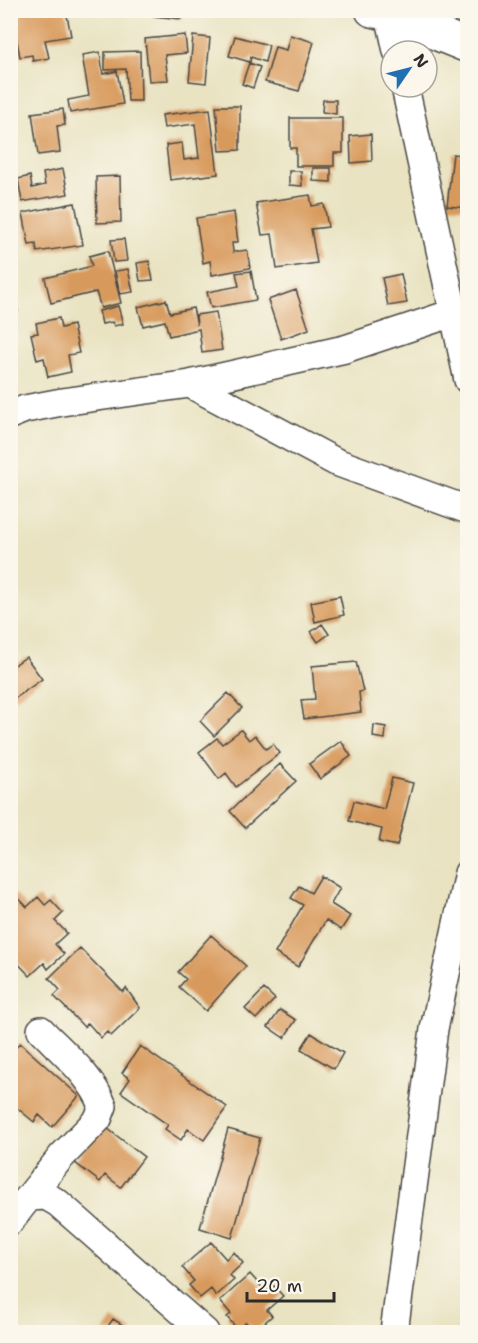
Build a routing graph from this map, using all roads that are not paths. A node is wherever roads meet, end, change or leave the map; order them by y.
1 (380, 12) edge
2 (392, 39) edge
3 (468, 46) edge
4 (408, 99) edge
5 (453, 313) junction
6 (468, 380) edge
7 (190, 384) junction
8 (10, 415) edge
9 (468, 510) edge
10 (468, 873) edge
11 (41, 1030) dead end
12 (28, 1197) junction
13 (10, 1221) edge
14 (205, 1332) edge
15 (394, 1332) edge

1 - 2 street
1 - 3 main road
4 - 5 street
5 - 6 street
5 - 7 street
7 - 8 street
7 - 9 street
10 - 15 street
11 - 12 street
12 - 13 street
12 - 14 street

